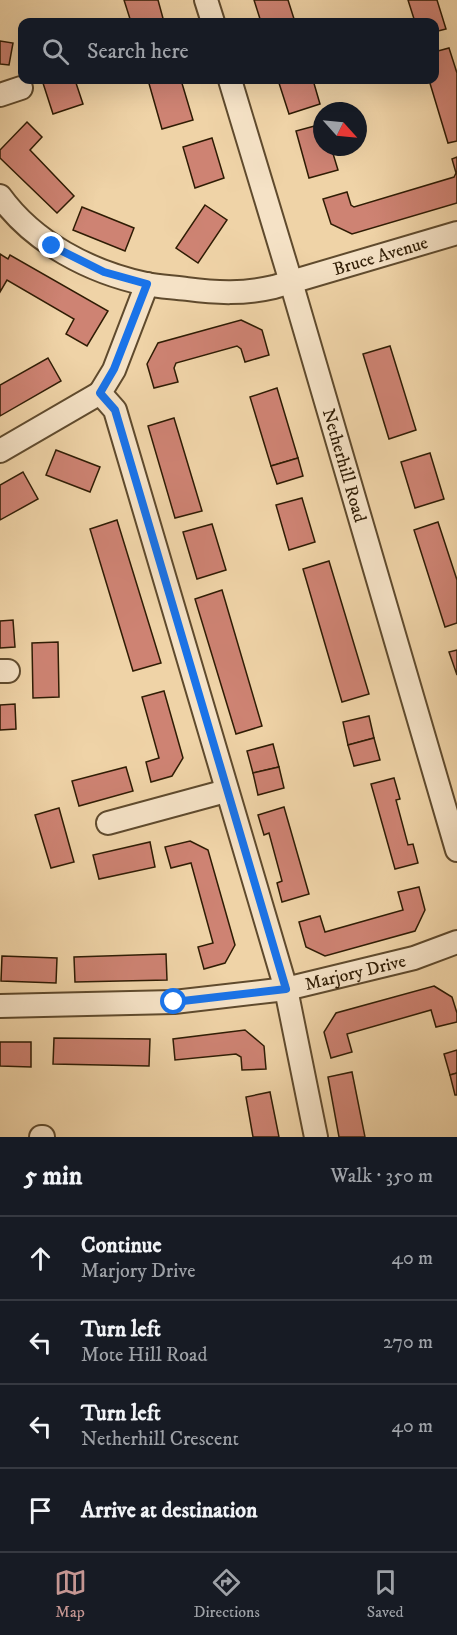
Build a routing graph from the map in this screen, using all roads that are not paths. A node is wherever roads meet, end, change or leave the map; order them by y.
1 (206, 0) edge
2 (218, 0) edge
3 (212, 18) edge
4 (224, 18) edge
5 (231, 84) edge
6 (243, 84) edge
7 (1, 200) edge
8 (457, 233) edge
9 (297, 280) junction
10 (147, 284) junction
11 (100, 393) junction
12 (0, 451) edge
13 (226, 791) junction
14 (457, 799) edge
15 (108, 823) dead end
16 (457, 850) edge
17 (457, 942) edge
18 (286, 989) junction
19 (0, 1006) edge
20 (316, 1137) edge

1 - 3 street
2 - 4 street
5 - 9 street, Netherhill Road
6 - 9 street, Netherhill Road
7 - 10 street, Bruce Avenue
8 - 9 street, Bruce Avenue
9 - 10 street, Bruce Avenue
9 - 14 street, Netherhill Road
9 - 16 street, Netherhill Road
10 - 11 street
11 - 12 street
11 - 13 street
13 - 15 street
13 - 18 street
17 - 18 street, Marjory Drive
18 - 19 street, Marjory Drive
18 - 20 street

